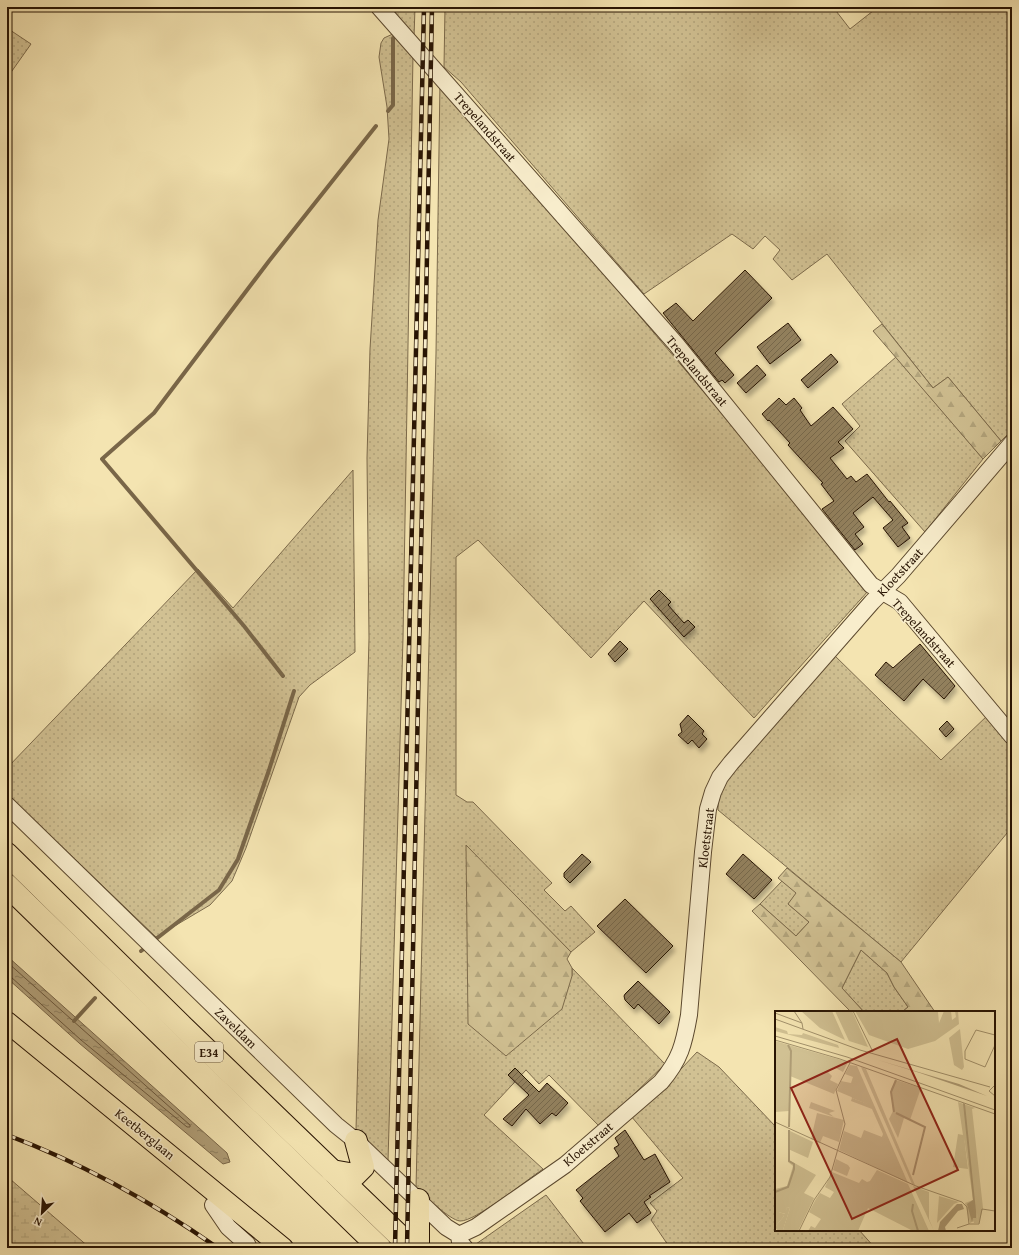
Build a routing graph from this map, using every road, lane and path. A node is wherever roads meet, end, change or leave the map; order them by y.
1 (379, 7) edge
2 (1012, 443) edge
3 (882, 592) junction
4 (1012, 736) edge
5 (7, 805) edge
6 (7, 854) edge
7 (7, 885) edge
8 (7, 1022) edge
9 (7, 1036) edge
10 (356, 1140) junction
11 (332, 1171) junction
12 (418, 1200) junction
13 (214, 1205) junction
14 (462, 1241) edge
15 (249, 1248) edge
16 (266, 1248) edge
17 (283, 1248) edge
18 (380, 1248) edge
19 (412, 1248) edge
20 (418, 1248) edge

1 - 3 street, Trepelandstraat
2 - 3 street, Kloetstraat
3 - 4 street, Trepelandstraat
3 - 14 street, Kloetstraat
5 - 10 street, Zaveldam
6 - 11 highway, E34
7 - 18 highway, E34
8 - 17 main road, Keetberglaan
9 - 13 main road, Keetberglaan
10 - 11 highway
10 - 12 street, Zaveldam
11 - 19 highway, E34
12 - 14 street, Zaveldam
12 - 20 highway
13 - 15 street
13 - 16 main road, Keetberglaan

